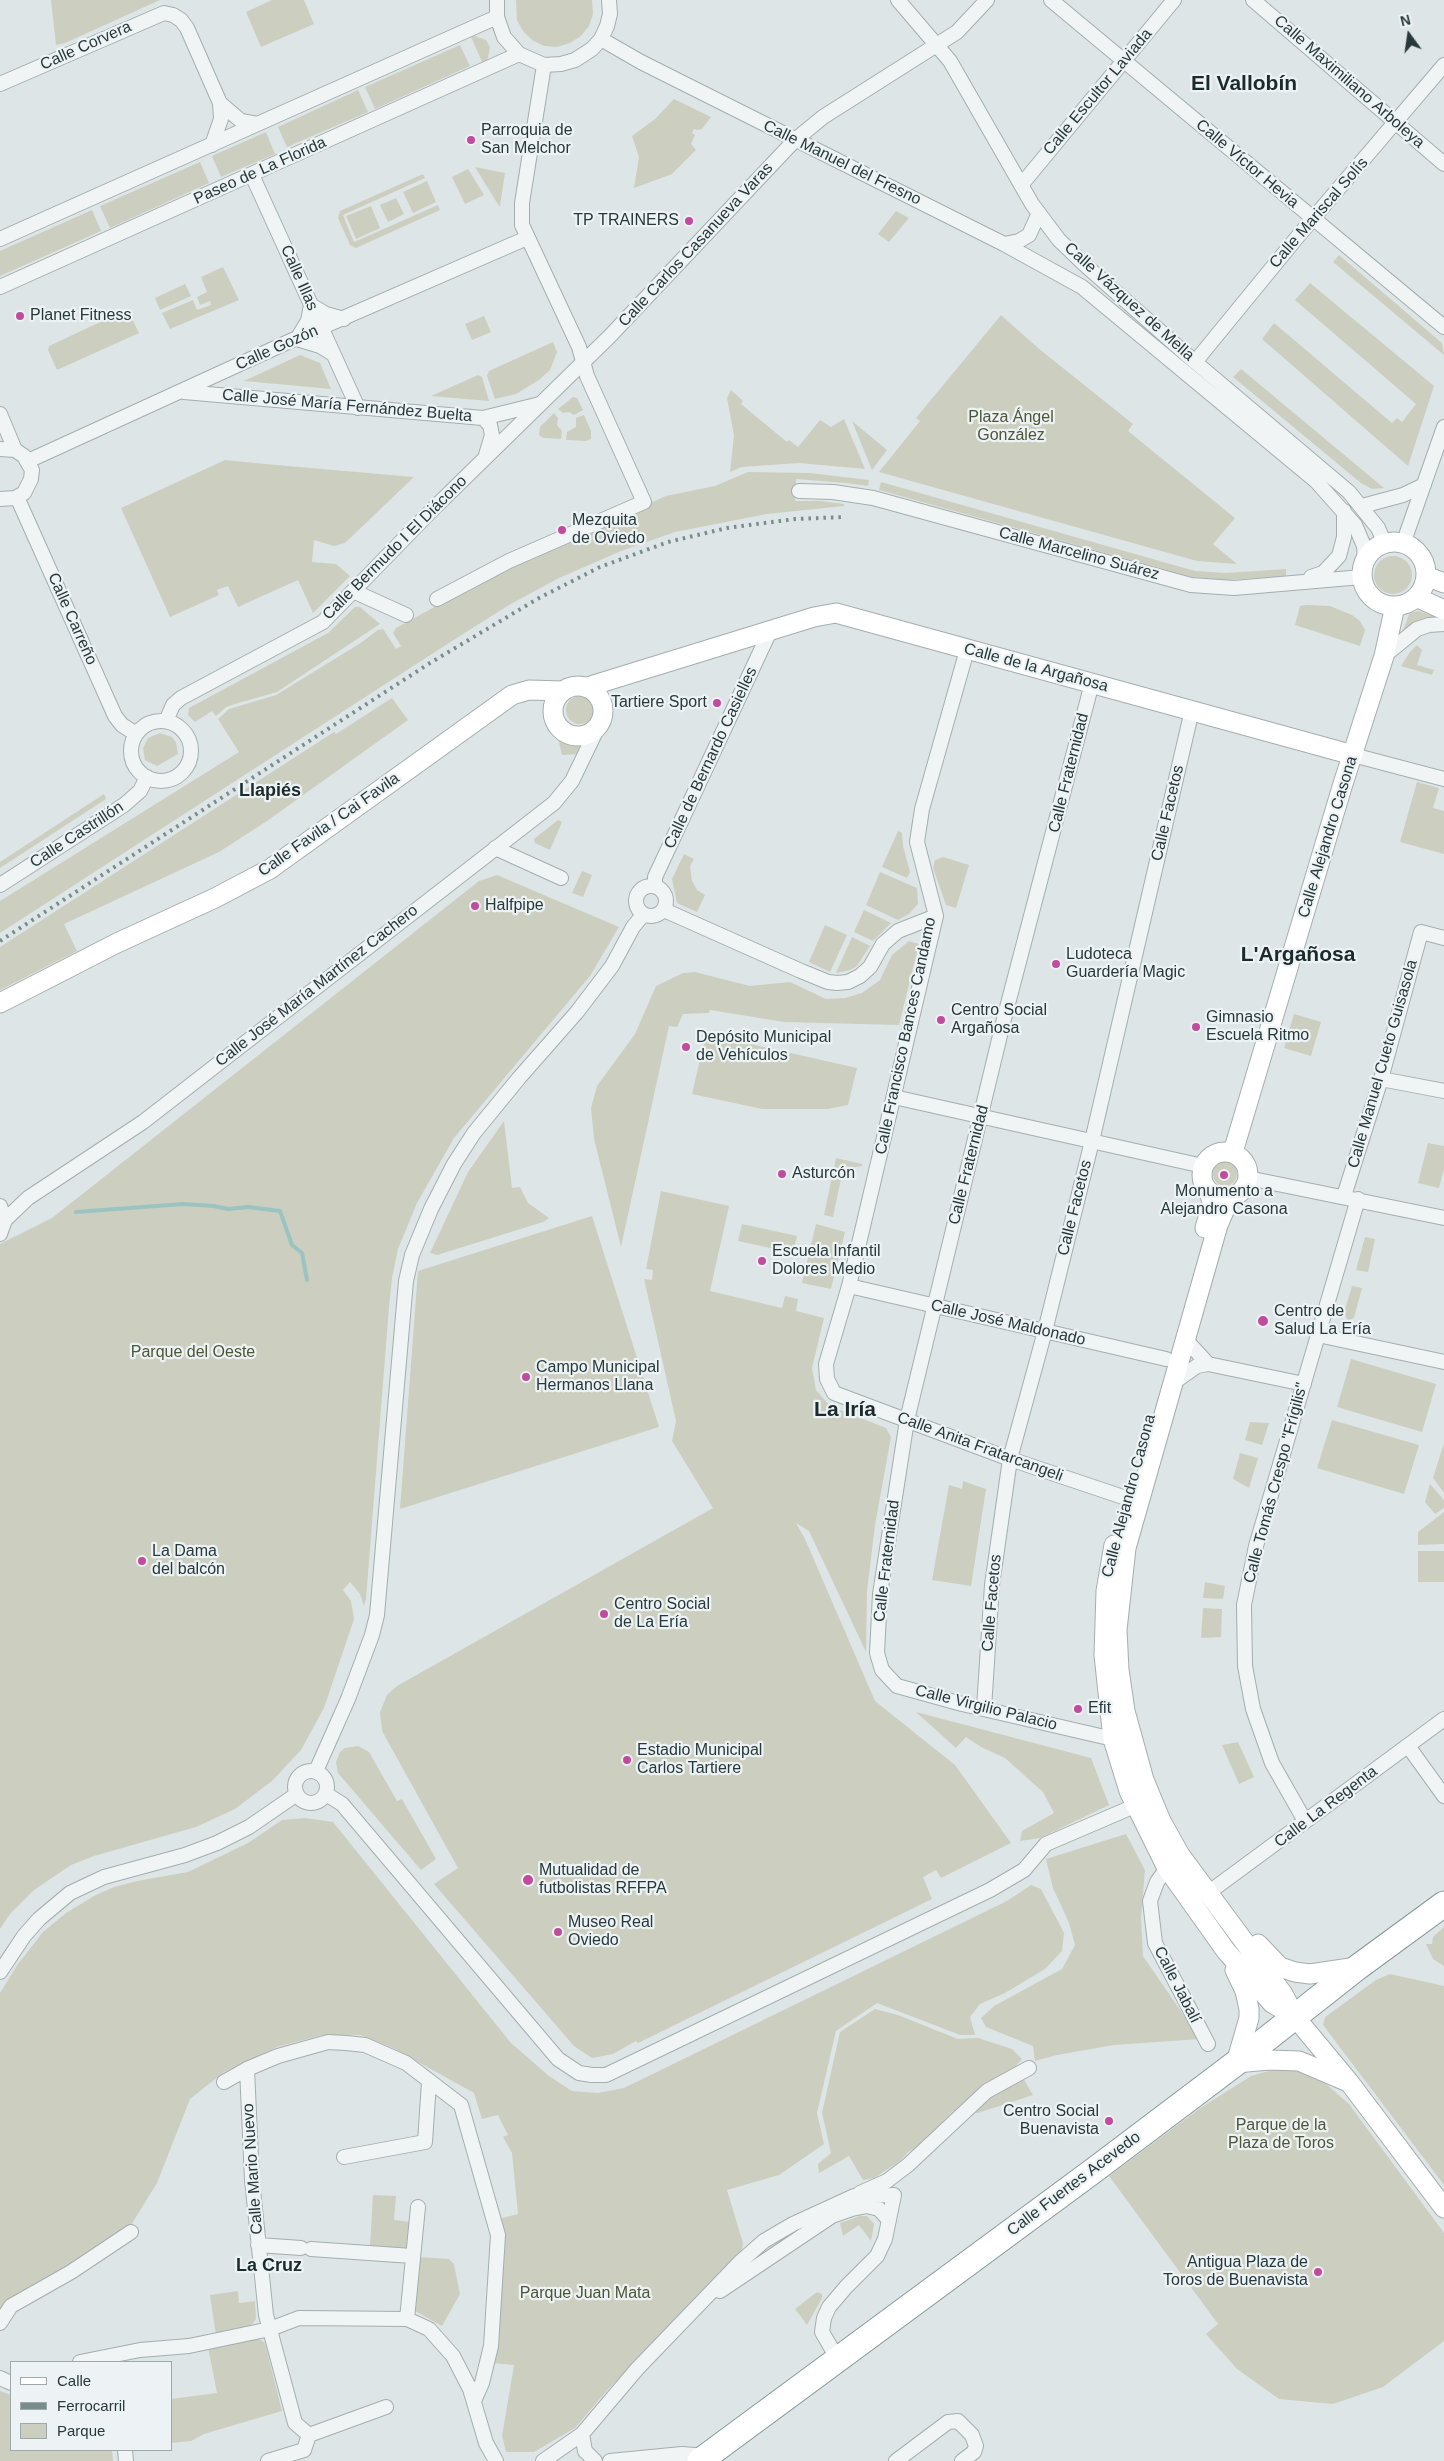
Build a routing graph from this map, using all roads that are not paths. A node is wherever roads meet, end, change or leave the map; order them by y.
1 (497, 0) edge
2 (609, 0) edge
3 (898, 0) edge
4 (987, 0) edge
5 (1051, 0) edge
6 (1174, 0) edge
7 (1253, 0) edge
8 (497, 18) junction
9 (601, 39) junction
10 (937, 44) junction
11 (519, 54) junction
12 (1124, 61) junction
13 (544, 64) junction
14 (1444, 65) edge
15 (0, 84) edge
16 (220, 103) junction
17 (1396, 121) junction
18 (259, 124) junction
19 (795, 140) junction
20 (212, 145) junction
21 (1444, 164) edge
22 (252, 175) junction
23 (1022, 184) junction
24 (1039, 213) junction
25 (1314, 218) junction
26 (527, 238) junction
27 (0, 239) edge
28 (1004, 244) junction
29 (0, 287) edge
30 (1082, 287) joint
31 (311, 305) junction
32 (344, 319) junction
33 (1444, 327) edge
34 (321, 329) junction
35 (297, 339) junction
36 (333, 354) junction
37 (247, 362) junction
38 (1196, 362) junction
39 (583, 363) junction
40 (181, 392) junction
41 (234, 395) junction
42 (540, 404) junction
43 (358, 408) junction
44 (0, 414) edge
45 (483, 418) junction
46 (1444, 427) edge
47 (0, 449) edge
48 (15, 450) junction
49 (484, 459) junction
50 (28, 461) junction
51 (1424, 485) junction
52 (799, 491) dead end
53 (17, 497) junction
54 (0, 499) edge
55 (1362, 506) junction
56 (1344, 511) junction
57 (1385, 544) junction
58 (1403, 544) junction
59 (1363, 569) junction
60 (1426, 576) junction
61 (1294, 583) junction
62 (1444, 583) edge
63 (353, 591) junction
64 (1416, 597) junction
65 (437, 599) dead end
66 (1395, 606) junction
67 (1444, 610) edge
68 (406, 615) dead end
69 (1444, 624) edge
70 (770, 631) junction
71 (967, 650) junction
72 (1384, 656) junction
73 (630, 674) junction
74 (1092, 683) junction
75 (587, 687) junction
76 (563, 691) junction
77 (1192, 710) junction
78 (602, 716) junction
79 (166, 721) junction
80 (136, 734) junction
81 (1353, 755) junction
82 (147, 777) junction
83 (1444, 779) edge
84 (496, 848) junction
85 (561, 878) dead end
86 (0, 885) edge
87 (655, 886) junction
88 (664, 910) junction
89 (643, 914) junction
90 (936, 916) junction
91 (1444, 938) edge
92 (0, 1003) edge
93 (1381, 1079) junction
94 (1444, 1091) edge
95 (894, 1097) junction
96 (981, 1116) junction
97 (1092, 1141) junction
98 (1233, 1152) junction
99 (1204, 1166) junction
100 (1248, 1178) junction
101 (1209, 1191) junction
102 (1230, 1198) junction
103 (1351, 1198) junction
104 (0, 1206) edge
105 (1444, 1218) edge
106 (6, 1220) junction
107 (0, 1234) edge
108 (849, 1286) junction
109 (934, 1305) junction
110 (1045, 1331) junction
111 (1318, 1335) junction
112 (1186, 1340) junction
113 (1166, 1359) junction
114 (1444, 1362) edge
115 (826, 1364) joint
116 (1208, 1364) junction
117 (1173, 1383) junction
118 (1304, 1384) junction
119 (907, 1420) junction
120 (1010, 1459) junction
121 (1126, 1498) junction
122 (877, 1653) joint
123 (984, 1708) junction
124 (1444, 1719) edge
125 (1114, 1739) junction
126 (1408, 1746) junction
127 (316, 1771) junction
128 (297, 1794) junction
129 (326, 1794) junction
130 (1444, 1796) edge
131 (1143, 1802) junction
132 (1305, 1821) junction
133 (1167, 1868) junction
134 (1208, 1893) junction
135 (1444, 1904) edge
136 (1226, 1951) junction
137 (1358, 1967) junction
138 (0, 1972) edge
139 (1295, 2017) junction
140 (1208, 2044) dead end
141 (1236, 2063) junction
142 (1029, 2068) dead end
143 (247, 2069) junction
144 (224, 2082) dead end
145 (429, 2082) junction
146 (1349, 2082) junction
147 (344, 2157) dead end
148 (908, 2165) junction
149 (854, 2196) junction
150 (894, 2196) junction
151 (418, 2207) dead end
152 (1444, 2208) edge
153 (889, 2220) junction
154 (131, 2232) dead end
155 (764, 2241) junction
156 (258, 2245) junction
157 (412, 2256) junction
158 (774, 2256) junction
159 (697, 2308) junction
160 (407, 2319) junction
161 (0, 2323) edge
162 (270, 2329) junction
163 (837, 2358) junction
164 (85, 2361) edge
165 (474, 2401) junction
166 (386, 2407) dead end
167 (309, 2434) junction
168 (582, 2434) junction
169 (706, 2459) edge
170 (899, 2460) edge
171 (268, 2461) edge
172 (496, 2461) edge
173 (543, 2461) edge
174 (594, 2461) edge
175 (610, 2461) edge
176 (962, 2461) edge

1 - 8 street
2 - 9 street
3 - 10 street, Calle Vázquez de Mella
4 - 10 street, Calle Carlos Casanueva Varas
5 - 12 street, Calle Víctor Hevia
6 - 12 street, Calle Escultor Laviada
7 - 17 street, Calle Maximiliano Arboleya
8 - 11 street
8 - 18 street
9 - 13 street
9 - 19 street, Calle Manuel del Fresno
10 - 19 street, Calle Carlos Casanueva Varas
10 - 23 street, Calle Vázquez de Mella
11 - 13 street
11 - 22 street, Paseo de La Florida
12 - 23 street, Calle Escultor Laviada
12 - 25 street, Calle Víctor Hevia
13 - 26 street
14 - 17 street, Calle Mariscal Solís
15 - 16 street, Calle Corvera
16 - 18 street
16 - 20 street
17 - 21 street, Calle Maximiliano Arboleya
17 - 25 street, Calle Mariscal Solís
18 - 20 street
19 - 28 street, Calle Manuel del Fresno
19 - 39 street, Calle Carlos Casanueva Varas
20 - 27 street
22 - 29 street, Paseo de La Florida
22 - 31 street, Calle Illas
23 - 24 street, Calle Vázquez de Mella
24 - 28 street
24 - 38 street, Calle Vázquez de Mella
25 - 33 street, Calle Víctor Hevia
25 - 38 street, Calle Mariscal Solís
26 - 32 street, Calle Gozón
26 - 39 street
28 - 30 street, Calle Manuel del Fresno
30 - 56 street, Calle Vázquez de Mella
31 - 32 street
31 - 34 street, Calle Illas
31 - 35 street
32 - 34 street, Calle Gozón
34 - 35 street, Calle Gozón
34 - 36 street, Calle Illas
35 - 36 street
35 - 37 street, Calle Gozón
36 - 43 street, Calle Illas
37 - 40 street, Calle Gozón
37 - 41 street
38 - 55 street, Calle Vázquez de Mella
39 - 42 street, Calle Bermudo I El Diácono
39 - 65 street
40 - 41 street, Calle José María Fernández Buelta
40 - 50 street, Calle Gozón
41 - 43 street, Calle José María Fernández Buelta
42 - 45 street, Calle José María Fernández Buelta
42 - 49 street, Calle Bermudo I El Diácono
43 - 45 street, Calle José María Fernández Buelta
44 - 48 street
45 - 49 street
46 - 51 street
47 - 48 street
48 - 50 street
49 - 63 street, Calle Bermudo I El Diácono
50 - 53 street
51 - 55 street
51 - 58 street
52 - 61 street, Calle Marcelino Suárez
53 - 54 street
53 - 80 street, Calle Carreño
55 - 57 street, Calle Vázquez de Mella
56 - 59 street, Calle Vázquez de Mella
56 - 61 street
57 - 58 main road
57 - 59 main road
58 - 60 main road
59 - 61 street, Calle Marcelino Suárez
59 - 66 main road
60 - 62 main road
60 - 64 main road
63 - 68 street
63 - 79 street, Calle Bermudo I El Diácono
64 - 66 main road
64 - 67 main road
66 - 72 main road, Calle Alejandro Casona
69 - 72 street
70 - 71 main road, Calle de la Argañosa
70 - 73 main road, Calle de la Argañosa
70 - 87 street, Calle de Bernardo Casielles
71 - 74 main road, Calle de la Argañosa
71 - 90 street, Calle Francisco Bances Candamo
72 - 81 main road, Calle Alejandro Casona
73 - 75 main road, Calle de la Argañosa
73 - 78 main road, Calle de la Argañosa
74 - 77 main road, Calle de la Argañosa
74 - 96 street, Calle Fraternidad
75 - 76 main road
75 - 78 main road
76 - 78 main road
76 - 92 main road, Calle Favila / Cai Favila
77 - 81 main road, Calle de la Argañosa
77 - 97 street, Calle Facetos
78 - 84 street, Calle José María Martínez Cachero
79 - 80 street
79 - 82 street
80 - 82 street
81 - 83 street, Calle de la Argañosa
81 - 98 main road, Calle Alejandro Casona
82 - 86 street, Calle Castrillón
84 - 85 street
84 - 106 street, Calle José María Martínez Cachero
87 - 88 street
87 - 89 street
88 - 89 street
88 - 90 street
89 - 127 street
90 - 95 street, Calle Francisco Bances Candamo
91 - 93 street, Calle Manuel Cueto Guisasola
93 - 94 street
93 - 103 street, Calle Manuel Cueto Guisasola
95 - 96 street
95 - 108 street, Calle Francisco Bances Candamo
96 - 97 street
96 - 109 street, Calle Fraternidad
97 - 99 street
97 - 110 street, Calle Facetos
98 - 99 main road
98 - 100 main road
99 - 101 main road
100 - 102 main road
100 - 103 street
101 - 102 main road
101 - 113 main road, Calle Alejandro Casona
102 - 112 main road, Calle Alejandro Casona
103 - 105 street
103 - 111 street, Calle Tomás Crespo "Frígilis"
104 - 106 street
106 - 107 street
108 - 109 street, Calle José Maldonado
108 - 115 street, Calle Francisco Bances Candamo
109 - 110 street, Calle José Maldonado
109 - 119 street, Calle Fraternidad
110 - 113 street, Calle José Maldonado
110 - 120 street, Calle Facetos
111 - 114 street
111 - 118 street, Calle Tomás Crespo "Frígilis"
112 - 116 street
112 - 117 main road, Calle Alejandro Casona
113 - 121 main road, Calle Alejandro Casona
115 - 119 street, Calle Anita Fratarcangeli
116 - 117 street
116 - 118 street
117 - 131 main road, Calle Alejandro Casona
118 - 132 street, Calle Tomás Crespo "Frígilis"
119 - 120 street, Calle Anita Fratarcangeli
119 - 122 street, Calle Fraternidad
120 - 121 street, Calle Anita Fratarcangeli
120 - 123 street, Calle Facetos
121 - 125 main road, Calle Alejandro Casona
122 - 123 street, Calle Virgilio Palacio
123 - 125 street, Calle Virgilio Palacio
124 - 126 street, Calle La Regenta
125 - 131 main road, Calle Alejandro Casona
126 - 130 street
126 - 132 street, Calle La Regenta
127 - 128 street
127 - 129 street
128 - 129 street
128 - 138 street
129 - 131 street
131 - 133 main road, Calle Alejandro Casona
131 - 134 main road, Calle Alejandro Casona
132 - 134 street, Calle La Regenta
133 - 136 main road, Calle Alejandro Casona
133 - 140 street, Calle Jabalí
134 - 137 main road, Calle Alejandro Casona
134 - 139 main road, Calle Alejandro Casona
135 - 137 highway, Calle Fuertes Acevedo
136 - 139 main road, Calle Alejandro Casona
136 - 141 main road, Calle Alejandro Casona
137 - 139 highway, Calle Fuertes Acevedo
139 - 141 highway, Calle Fuertes Acevedo
139 - 146 main road
141 - 146 main road
141 - 163 highway, Calle Fuertes Acevedo
142 - 148 street
143 - 144 street
143 - 145 street
143 - 156 street, Calle Mario Nuevo
145 - 147 street
145 - 165 street
146 - 152 main road
148 - 149 street
148 - 150 street
149 - 150 street
149 - 155 street
150 - 153 street
151 - 157 street
153 - 158 street
153 - 163 street
154 - 161 street
155 - 158 street
155 - 159 street
156 - 157 street
156 - 162 street, Calle Mario Nuevo
157 - 160 street
158 - 159 street
159 - 168 street
160 - 162 street
160 - 165 street
162 - 164 street
162 - 167 street, Calle Mario Nuevo
163 - 169 highway, Calle Fuertes Acevedo
165 - 172 street
166 - 167 street
167 - 171 street
168 - 173 street
168 - 174 street
169 - 175 street
170 - 176 street

